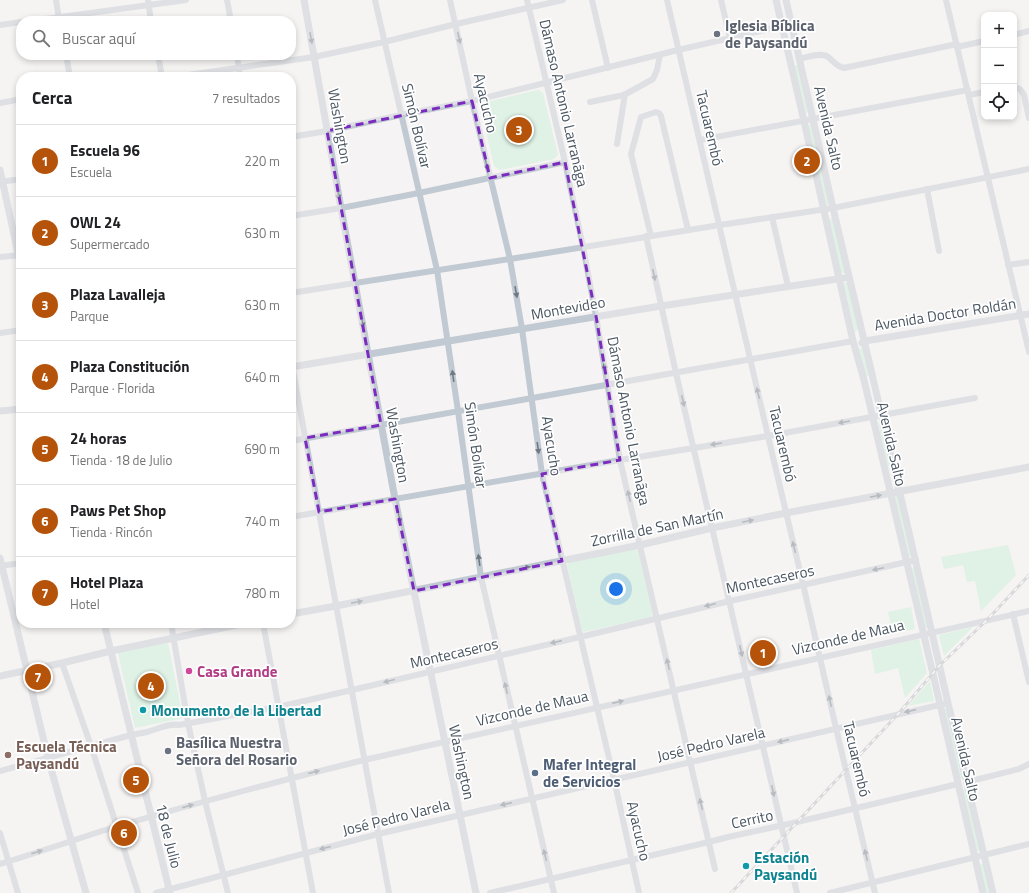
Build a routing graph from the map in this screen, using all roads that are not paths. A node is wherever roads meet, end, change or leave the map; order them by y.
1 (56, 0) edge
2 (186, 0) edge
3 (227, 0) edge
4 (304, 0) edge
5 (375, 0) edge
6 (450, 0) edge
7 (527, 0) edge
8 (563, 0) edge
9 (592, 0) edge
10 (667, 0) edge
11 (721, 0) edge
12 (776, 0) edge
13 (786, 0) edge
14 (946, 0) edge
15 (148, 2) edge
16 (529, 7) junction
17 (59, 16) edge
18 (75, 16) edge
19 (150, 16) edge
20 (230, 16) edge
21 (16, 23) edge
22 (456, 24) junction
23 (791, 24) junction
24 (0, 25) edge
25 (782, 26) junction
26 (1029, 31) edge
27 (1017, 33) edge
28 (730, 38) junction
29 (384, 42) junction
30 (981, 42) edge
31 (957, 46) junction
32 (678, 50) junction
33 (660, 55) junction
34 (314, 57) junction
35 (799, 58) junction
36 (790, 59) junction
37 (67, 60) edge
38 (159, 60) edge
39 (238, 60) edge
40 (294, 60) edge
41 (296, 60) edge
42 (239, 68) junction
43 (608, 68) junction
44 (69, 72) edge
45 (161, 72) edge
46 (210, 72) edge
47 (239, 72) edge
48 (547, 83) junction
49 (1017, 88) edge
50 (969, 92) junction
51 (981, 92) edge
52 (625, 94) junction
53 (16, 100) edge
54 (472, 101) junction
55 (590, 102) dead end
56 (0, 103) edge
57 (401, 115) junction
58 (1029, 118) edge
59 (814, 119) junction
60 (804, 121) junction
61 (327, 132) junction
62 (296, 136) edge
63 (700, 140) junction
64 (617, 144) dead end
65 (565, 162) junction
66 (1029, 169) edge
67 (0, 170) edge
68 (988, 177) junction
69 (490, 178) junction
70 (16, 180) edge
71 (1, 182) edge
72 (927, 189) junction
73 (419, 193) junction
74 (341, 208) junction
75 (833, 208) junction
76 (824, 209) junction
77 (296, 215) edge
78 (772, 217) junction
79 (720, 225) junction
80 (688, 230) junction
81 (648, 236) junction
82 (16, 240) edge
83 (583, 247) junction
84 (939, 251) dead end
85 (16, 255) edge
86 (0, 257) edge
87 (510, 259) junction
88 (1029, 262) edge
89 (1008, 265) junction
90 (437, 270) junction
91 (850, 277) junction
92 (840, 279) junction
93 (355, 283) junction
94 (788, 286) junction
95 (296, 291) edge
96 (735, 295) junction
97 (661, 306) junction
98 (1029, 314) edge
99 (1020, 315) junction
100 (596, 316) junction
101 (522, 329) junction
102 (16, 331) edge
103 (862, 331) junction
104 (0, 333) edge
105 (853, 341) junction
106 (865, 341) junction
107 (448, 342) junction
108 (855, 350) junction
109 (1029, 352) edge
110 (368, 355) junction
111 (751, 359) junction
112 (296, 364) edge
113 (676, 373) junction
114 (874, 378) junction
115 (864, 380) junction
116 (608, 385) junction
117 (296, 389) edge
118 (975, 398) dead end
119 (531, 399) junction
120 (16, 409) edge
121 (458, 411) junction
122 (0, 412) edge
123 (882, 415) junction
124 (872, 417) junction
125 (381, 425) junction
126 (768, 436) junction
127 (306, 438) junction
128 (296, 440) edge
129 (694, 448) junction
130 (620, 460) junction
131 (1029, 467) edge
132 (542, 474) junction
133 (469, 486) junction
134 (900, 491) junction
135 (890, 493) junction
136 (395, 499) junction
137 (319, 512) junction
138 (786, 513) junction
139 (296, 516) edge
140 (712, 528) junction
141 (640, 545) junction
142 (0, 558) edge
143 (916, 560) junction
144 (562, 561) junction
145 (906, 563) junction
146 (16, 564) edge
147 (1, 566) edge
148 (481, 577) junction
149 (803, 584) junction
150 (414, 591) junction
151 (730, 601) junction
152 (1029, 605) edge
153 (336, 606) junction
154 (1026, 611) edge
155 (296, 613) edge
156 (1014, 614) junction
157 (657, 618) junction
158 (16, 627) edge
159 (16, 628) edge
160 (105, 628) edge
161 (172, 628) edge
162 (222, 628) edge
163 (264, 628) edge
164 (932, 632) junction
165 (923, 634) junction
166 (580, 637) junction
167 (174, 638) junction
168 (111, 651) junction
169 (498, 656) junction
170 (820, 657) junction
171 (62, 663) junction
172 (27, 671) junction
173 (430, 671) junction
174 (746, 674) junction
175 (0, 676) edge
176 (1029, 682) edge
177 (352, 690) junction
178 (674, 690) junction
179 (944, 703) junction
180 (278, 707) junction
181 (597, 707) junction
182 (188, 724) junction
183 (515, 726) junction
184 (836, 728) junction
185 (131, 735) junction
186 (445, 742) junction
187 (763, 745) junction
188 (92, 746) junction
189 (48, 758) junction
190 (364, 760) junction
191 (691, 761) junction
192 (1029, 764) edge
193 (1029, 768) edge
194 (1019, 769) junction
195 (0, 771) edge
196 (291, 778) junction
197 (614, 779) junction
198 (967, 782) junction
199 (958, 784) junction
200 (532, 799) junction
201 (205, 801) junction
202 (855, 809) junction
203 (460, 815) junction
204 (151, 817) junction
205 (117, 826) junction
206 (781, 826) junction
207 (0, 833) edge
208 (378, 834) junction
209 (71, 841) junction
210 (709, 842) junction
211 (1029, 844) edge
212 (305, 853) junction
213 (984, 855) junction
214 (974, 858) junction
215 (632, 860) junction
216 (9, 861) junction
217 (0, 864) edge
218 (715, 869) dead end
219 (223, 875) junction
220 (551, 878) junction
221 (873, 882) junction
222 (169, 891) edge
223 (18, 893) edge
224 (86, 893) edge
225 (138, 893) edge
226 (156, 893) edge
227 (228, 893) edge
228 (312, 893) edge
229 (389, 893) edge
230 (476, 893) edge
231 (490, 893) edge
232 (554, 893) edge
233 (639, 893) edge
234 (797, 893) edge
235 (830, 893) edge
236 (875, 893) edge
237 (983, 893) edge
238 (993, 893) edge

1 - 17 street
2 - 15 street
3 - 20 street
4 -> 34 street, Washington
5 - 29 street, Simón Bolívar
6 - 22 street, Ayacucho
7 - 16 street, Dámaso Antonio Larranãga
8 - 16 street
9 - 43 street
10 - 32 street, Tacuarembó
11 - 28 street
12 - 25 street, Avenida Salto
13 - 23 street, Avenida Salto
14 - 31 street
15 - 18 street
15 - 19 street
16 - 22 street
16 - 48 street, Dámaso Antonio Larranãga
21 - 24 street
22 - 29 street
22 -> 54 street, Ayacucho
23 - 25 street
23 - 35 street, Avenida Salto
25 - 28 street
25 - 36 street, Avenida Salto
26 - 27 street
28 - 32 street
29 - 34 street
29 - 57 street, Simón Bolívar
30 - 31 street
31 - 35 street
31 - 50 street
32 - 33 street
32 - 63 street, Tacuarembó
33 - 43 street
33 - 52 street
34 - 41 street
34 - 61 street, Washington
35 - 36 street
35 - 59 street, Avenida Salto
36 - 60 street, Avenida Salto
37 - 44 street
38 - 45 street
39 - 42 street
40 - 42 street
42 - 46 street
42 - 47 street
43 - 48 street
48 - 54 street
48 - 65 street, Dámaso Antonio Larranãga
49 - 58 street
50 - 51 street
50 - 59 street
50 - 68 street
52 - 55 street
52 - 64 street
53 - 56 street
54 - 57 street
54 -> 69 street, Ayacucho
57 - 61 street
57 - 73 street, Simón Bolívar
59 - 60 street
59 - 75 street, Avenida Salto
60 - 63 street
60 - 76 street, Avenida Salto
61 - 62 street
61 -> 74 street, Washington
63 - 79 street, Tacuarembó
65 - 69 street
65 - 83 street, Dámaso Antonio Larranãga
66 - 68 street
67 - 71 street
68 - 72 street
68 - 89 street
69 - 73 street
69 - 87 street, Ayacucho
70 - 71 street
71 - 82 street
72 - 75 street
72 - 84 street
73 - 74 street
73 - 90 street, Simón Bolívar
74 - 77 street
74 - 93 street, Washington
75 - 76 street
75 - 91 street, Avenida Salto
76 - 78 street
76 - 92 street, Avenida Salto
78 - 79 street
78 - 94 street
79 - 80 street
79 - 96 street, Tacuarembó
80 - 81 street
80 - 81 street
81 - 83 street
81 -> 97 street
83 - 87 street
83 - 100 street, Dámaso Antonio Larranãga
85 - 86 street
87 - 90 street
87 -> 101 street, Ayacucho
88 - 89 street
89 - 99 street
90 - 93 street
90 - 107 street, Simón Bolívar
91 - 92 street, Montevideo
91 - 103 street, Avenida Salto
92 - 94 street, Montevideo
92 - 105 street, Avenida Salto
93 - 95 street
93 -> 110 street, Washington
94 - 96 street, Montevideo
96 - 97 street, Montevideo
96 - 111 street, Tacuarembó
97 - 100 street, Montevideo
97 - 113 street
98 - 99 street, Avenida Doctor Roldán
99 - 106 street, Avenida Doctor Roldán
99 - 109 street
100 - 101 street, Montevideo
116 -> 100 street, Dámaso Antonio Larranãga
101 - 107 street, Montevideo
101 - 119 street, Ayacucho
102 - 104 street
103 - 105 street
103 - 106 street, Avenida Salto
105 - 108 street, Avenida Salto
105 - 111 street
106 - 108 street
106 - 114 street, Avenida Salto
107 - 110 street, Montevideo
121 -> 107 street, Simón Bolívar
108 - 115 street, Avenida Salto
110 - 112 street, Montevideo
110 - 125 street, Washington
111 - 113 street
126 -> 111 street, Tacuarembó
113 - 116 street
113 -> 129 street
114 - 115 street
114 - 123 street, Avenida Salto
115 - 124 street, Avenida Salto
116 - 119 street
116 - 130 street, Dámaso Antonio Larranãga
117 - 127 street
118 - 123 street
119 - 121 street
119 -> 132 street, Ayacucho
120 - 122 street
121 - 125 street
121 - 133 street, Simón Bolívar
123 - 124 street
123 - 134 street, Avenida Salto
124 -> 126 street
124 - 135 street, Avenida Salto
125 - 127 street
125 - 136 street, Washington
126 -> 129 street
126 - 138 street, Tacuarembó
127 - 128 street
127 - 137 street
129 - 130 street
129 - 140 street
130 - 132 street
141 -> 130 street, Dámaso Antonio Larranãga
131 - 134 street, Zorrilla de San Martín
132 - 133 street
132 - 144 street, Ayacucho
133 - 136 street
148 -> 133 street, Simón Bolívar
134 - 135 street, Zorrilla de San Martín
134 - 143 street, Avenida Salto
138 -> 135 street, Zorrilla de San Martín
135 - 145 street, Avenida Salto
136 - 137 street
136 -> 150 street, Washington
137 - 139 street
137 - 153 street
140 -> 138 street, Zorrilla de San Martín
149 -> 138 street, Tacuarembó
140 - 141 street, Zorrilla de San Martín
140 - 151 street
141 - 144 street, Zorrilla de San Martín
141 - 157 street, Dámaso Antonio Larranãga
142 - 147 street
143 - 145 street, Montecaseros
143 - 164 street, Avenida Salto
148 -> 144 street, Zorrilla de San Martín
144 - 166 street, Ayacucho
145 -> 149 street, Montecaseros
145 - 165 street, Avenida Salto
146 - 147 street
147 - 158 street
148 - 150 street, Zorrilla de San Martín
148 - 169 street, Simón Bolívar
149 - 151 street, Montecaseros
149 - 170 street, Tacuarembó
153 -> 150 street, Zorrilla de San Martín
150 - 173 street, Washington
151 -> 157 street, Montecaseros
151 -> 174 street
152 - 154 street
153 - 155 street, Zorrilla de San Martín
153 - 177 street
154 - 156 street, Vizconde de Maua
156 - 164 street, Vizconde de Maua
156 - 176 street
157 - 166 street, Montecaseros
178 -> 157 street, Dámaso Antonio Larranãga
159 - 172 street
160 - 168 street, 18 de Julio
161 - 167 street
162 - 167 street
163 - 180 street
164 - 165 street, Vizconde de Maua
164 - 179 street, Avenida Salto
165 - 170 street, Vizconde de Maua
165 - 179 street, Avenida Salto
166 -> 169 street, Montecaseros
166 - 181 street, Ayacucho
167 - 168 street
167 - 182 street
168 - 171 street
168 - 185 street, 18 de Julio
169 - 173 street, Montecaseros
183 -> 169 street, Simón Bolívar
170 - 174 street, Vizconde de Maua
184 -> 170 street, Tacuarembó
171 - 172 street
171 - 188 street
172 - 175 street
172 - 189 street
173 -> 177 street, Montecaseros
173 - 186 street, Washington
174 - 178 street, Vizconde de Maua
174 - 187 street
177 - 180 street, Montecaseros
177 - 190 street
181 -> 178 street, Vizconde de Maua
178 - 191 street, Dámaso Antonio Larranãga
179 -> 184 street, José Pedro Varela
179 - 198 street, Avenida Salto
179 - 199 street, Avenida Salto
180 - 182 street, Montecaseros
180 - 196 street
181 - 183 street, Vizconde de Maua
181 - 197 street, Ayacucho
182 - 185 street, Montecaseros
182 - 201 street
183 - 186 street, Vizconde de Maua
183 - 200 street, Simón Bolívar
184 -> 187 street, José Pedro Varela
184 - 202 street, Tacuarembó
185 - 188 street, Montecaseros
185 - 204 street, 18 de Julio
186 - 190 street, Vizconde de Maua
186 - 203 street, Washington
187 - 191 street, José Pedro Varela
187 -> 206 street
188 - 189 street, Montecaseros
188 - 205 street
189 - 195 street, Montecaseros
189 - 209 street
196 -> 190 street, Vizconde de Maua
190 - 208 street
191 - 197 street, José Pedro Varela
210 -> 191 street, Dámaso Antonio Larranãga
192 - 194 street, Cerrito
193 - 194 street, Cerrito
194 - 198 street, Cerrito
196 - 201 street, Vizconde de Maua
196 - 212 street
197 - 200 street, José Pedro Varela
197 - 215 street, Ayacucho
198 - 199 street, Cerrito
198 - 213 street, Avenida Salto
199 - 202 street, Cerrito
199 - 214 street, Avenida Salto
200 -> 203 street, José Pedro Varela
220 -> 200 street, Simón Bolívar
204 -> 201 street, Vizconde de Maua
201 - 219 street
202 - 206 street, Cerrito
221 -> 202 street, Tacuarembó
203 - 208 street, José Pedro Varela
203 - 230 street, Washington
204 - 205 street, Vizconde de Maua
204 - 222 street, 18 de Julio
205 - 209 street, Vizconde de Maua
205 - 225 street
206 - 210 street, Cerrito
206 - 234 street
207 - 216 street
208 -> 212 street, José Pedro Varela
208 - 229 street
216 -> 209 street, Vizconde de Maua
209 - 224 street
210 - 215 street, Cerrito
210 - 218 street, Dámaso Antonio Larranãga
211 - 213 street
212 - 219 street, José Pedro Varela
212 - 228 street
213 - 214 street
213 - 238 street, Avenida Salto
214 - 221 street
214 - 237 street, Avenida Salto
215 - 220 street, Cerrito
215 - 233 street, Ayacucho
216 - 217 street, Vizconde de Maua
216 - 223 street
219 - 222 street, José Pedro Varela
219 - 227 street
220 - 231 street, Cerrito
220 - 232 street, Simón Bolívar
221 - 235 street
221 - 236 street, Tacuarembó
222 - 226 street, José Pedro Varela

